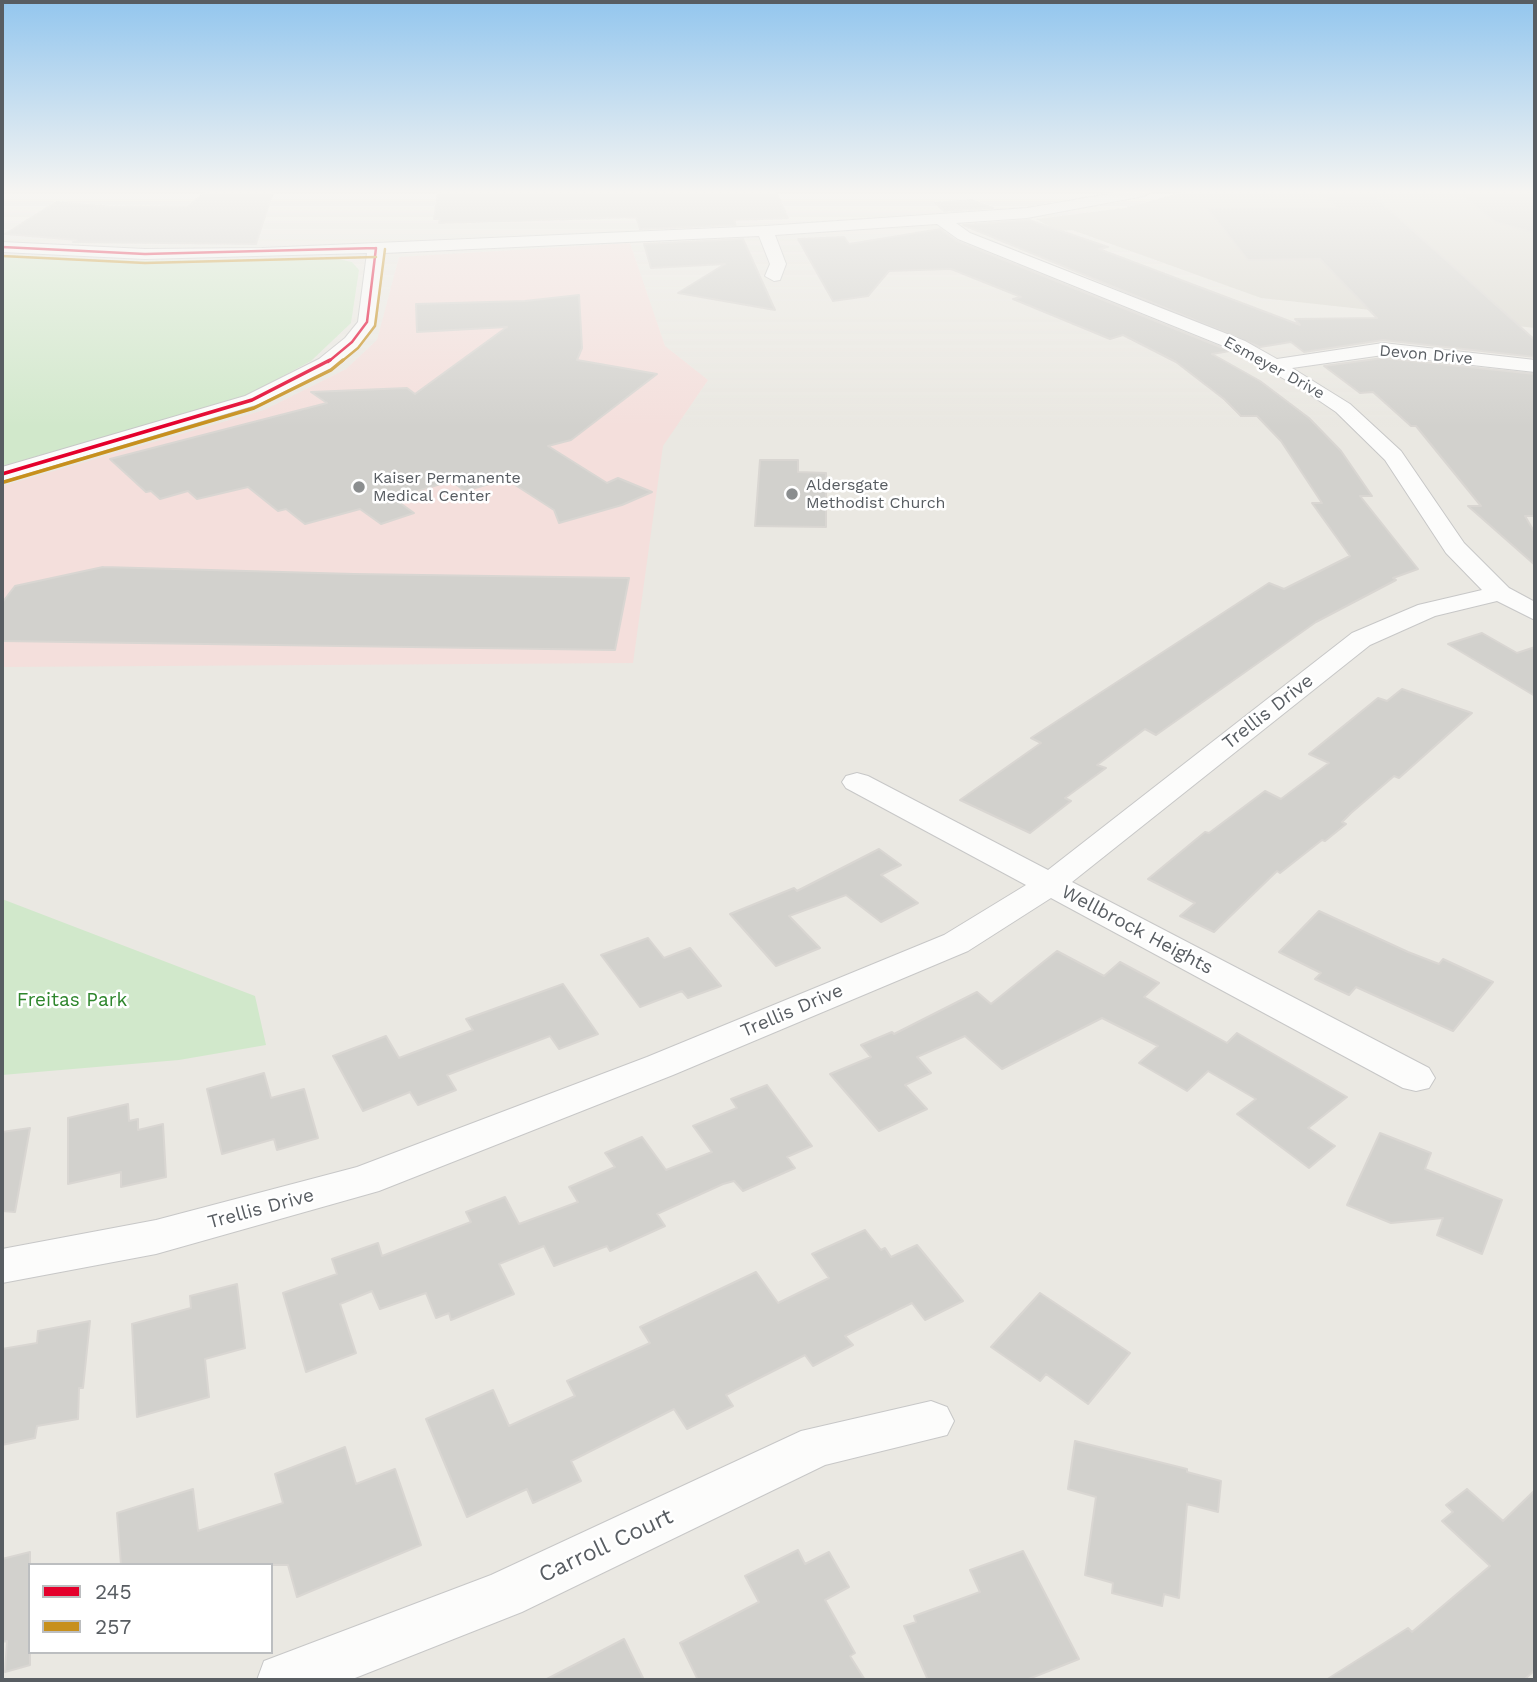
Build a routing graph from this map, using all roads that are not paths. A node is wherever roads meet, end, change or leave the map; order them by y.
1 (373, 270) edge
2 (776, 270) edge
3 (1051, 270) edge
4 (774, 276) dead end
5 (1275, 365) junction
6 (1535, 366) edge
7 (2, 474) edge
8 (1500, 593) junction
9 (1535, 612) edge
10 (857, 782) dead end
11 (1050, 884) junction
12 (1416, 1078) dead end
13 (2, 1266) edge
14 (931, 1421) dead end
15 (283, 1680) edge

1 - 7 street
2 - 4 street
3 - 5 street, Esmeyer Drive
5 - 6 street, Devon Drive
5 - 8 street, Esmeyer Drive
8 - 9 street, Esmeyer Drive
8 - 11 street, Trellis Drive
10 - 11 street, Wellbrock Heights
11 - 12 street, Wellbrock Heights
11 - 13 street, Trellis Drive
14 - 15 street, Carroll Court

